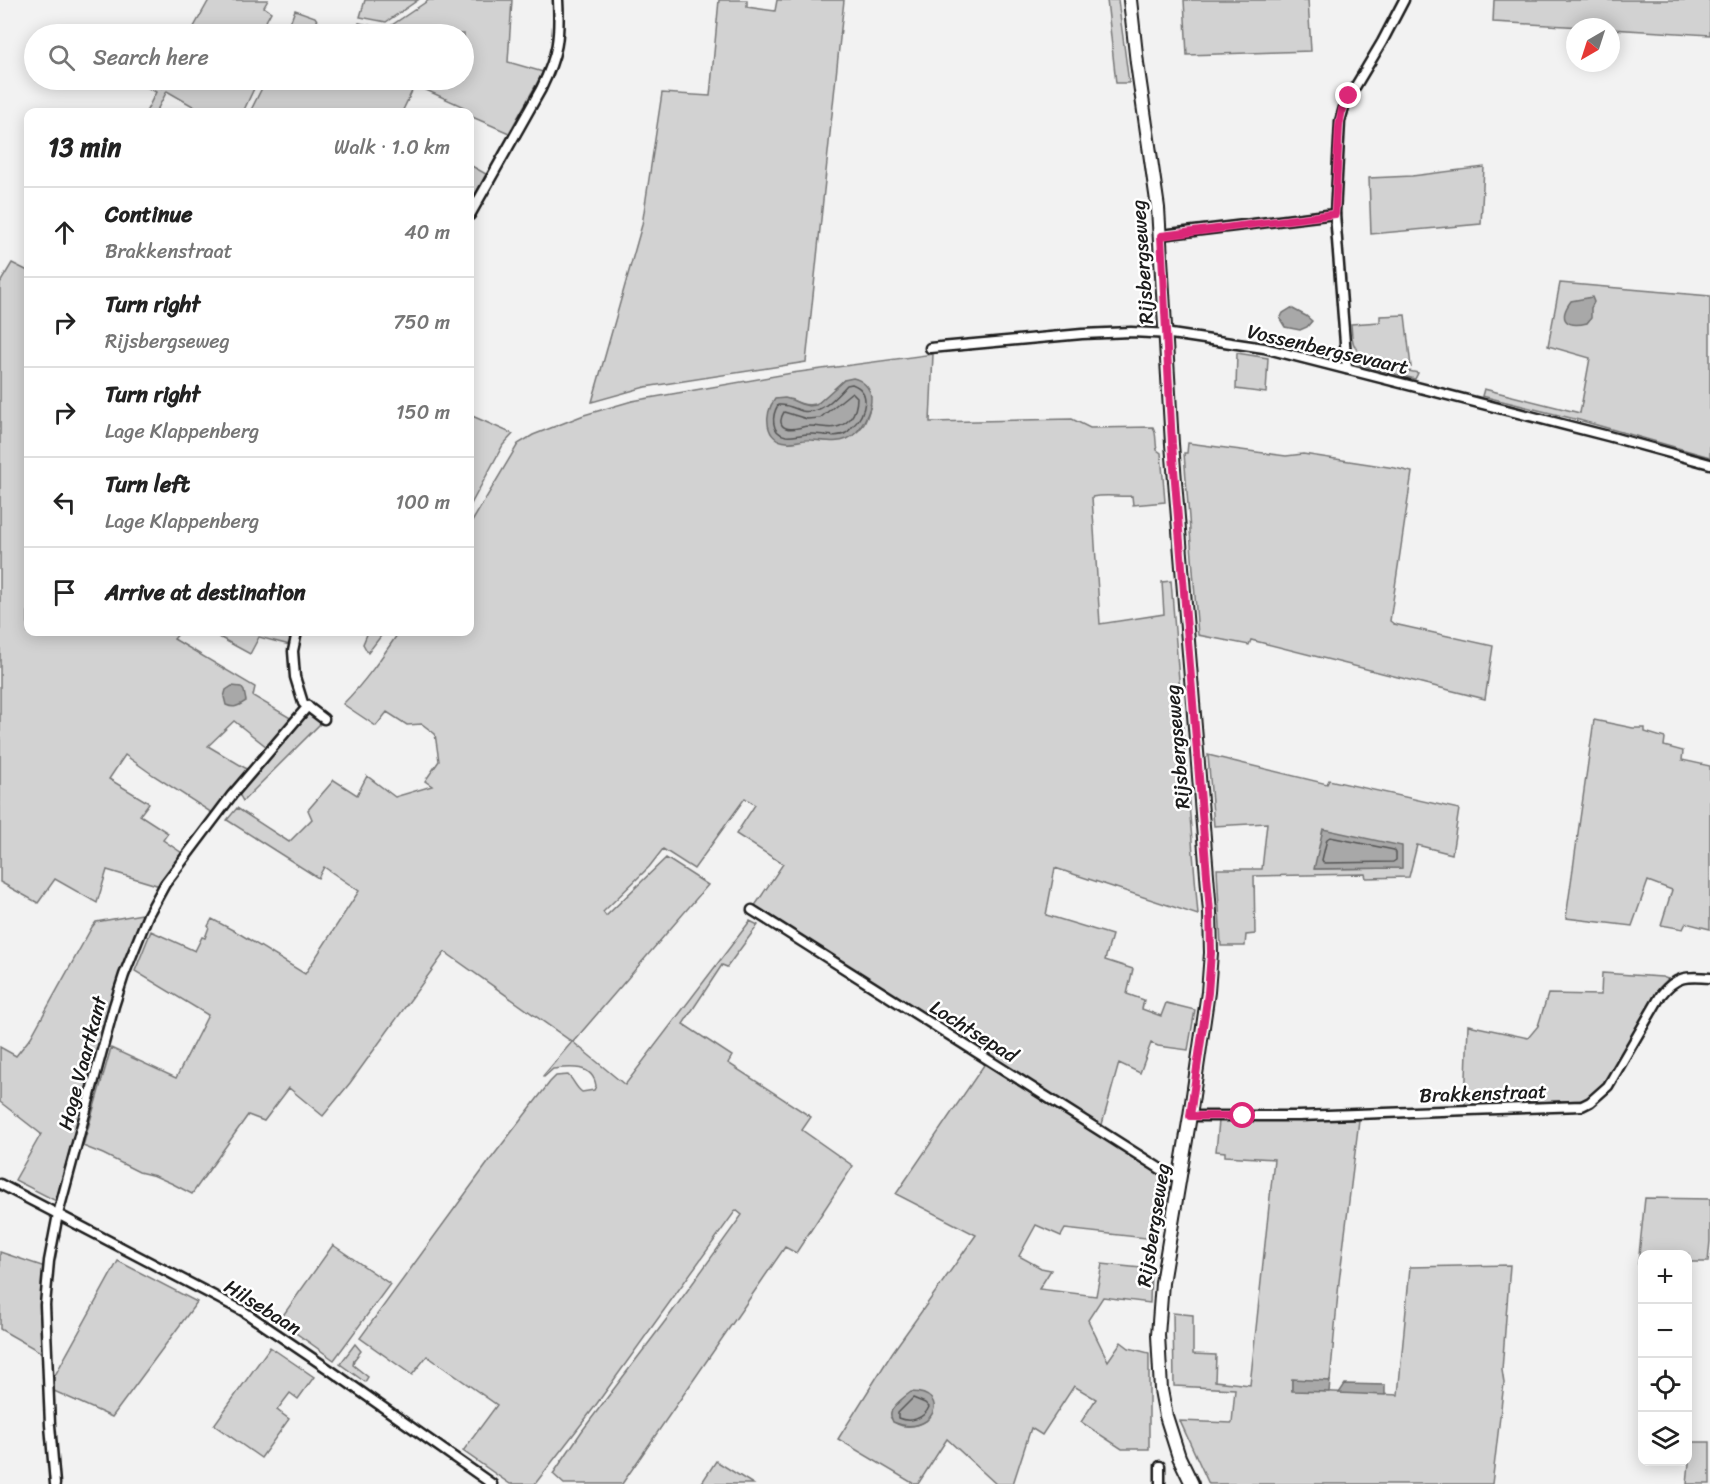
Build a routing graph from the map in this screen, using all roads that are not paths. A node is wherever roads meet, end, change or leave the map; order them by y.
1 (558, 0) edge
2 (1130, 0) edge
3 (1404, 0) edge
4 (474, 208) edge
5 (1335, 214) junction
6 (1161, 236) junction
7 (1166, 334) junction
8 (930, 348) dead end
9 (1347, 369) junction
10 (1710, 464) edge
11 (296, 636) edge
12 (308, 706) junction
13 (324, 719) dead end
14 (752, 910) dead end
15 (1710, 978) edge
16 (1190, 1116) junction
17 (1179, 1178) junction
18 (0, 1184) edge
19 (58, 1214) junction
20 (1160, 1466) dead end
21 (55, 1484) edge
22 (492, 1484) edge
23 (1160, 1484) edge
24 (1192, 1484) edge

1 - 4 street
2 - 6 main road, Rijsbergseweg
3 - 5 street
5 - 6 street
5 - 9 street
6 - 7 main road, Rijsbergseweg
7 - 8 street, Vossenbergsevaart
7 - 9 street, Vossenbergsevaart
7 - 16 main road, Rijsbergseweg
9 - 10 street, Vossenbergsevaart
11 - 12 street
12 - 13 street
12 - 19 street, Hoge Vaartkant
14 - 17 street, Lochtsepad
15 - 16 street, Brakkenstraat
16 - 17 main road, Rijsbergseweg
17 - 24 main road, Rijsbergseweg
18 - 19 street, Hilsebaan
19 - 21 street, Hoge Vaartkant
19 - 22 street, Hilsebaan
20 - 23 street

